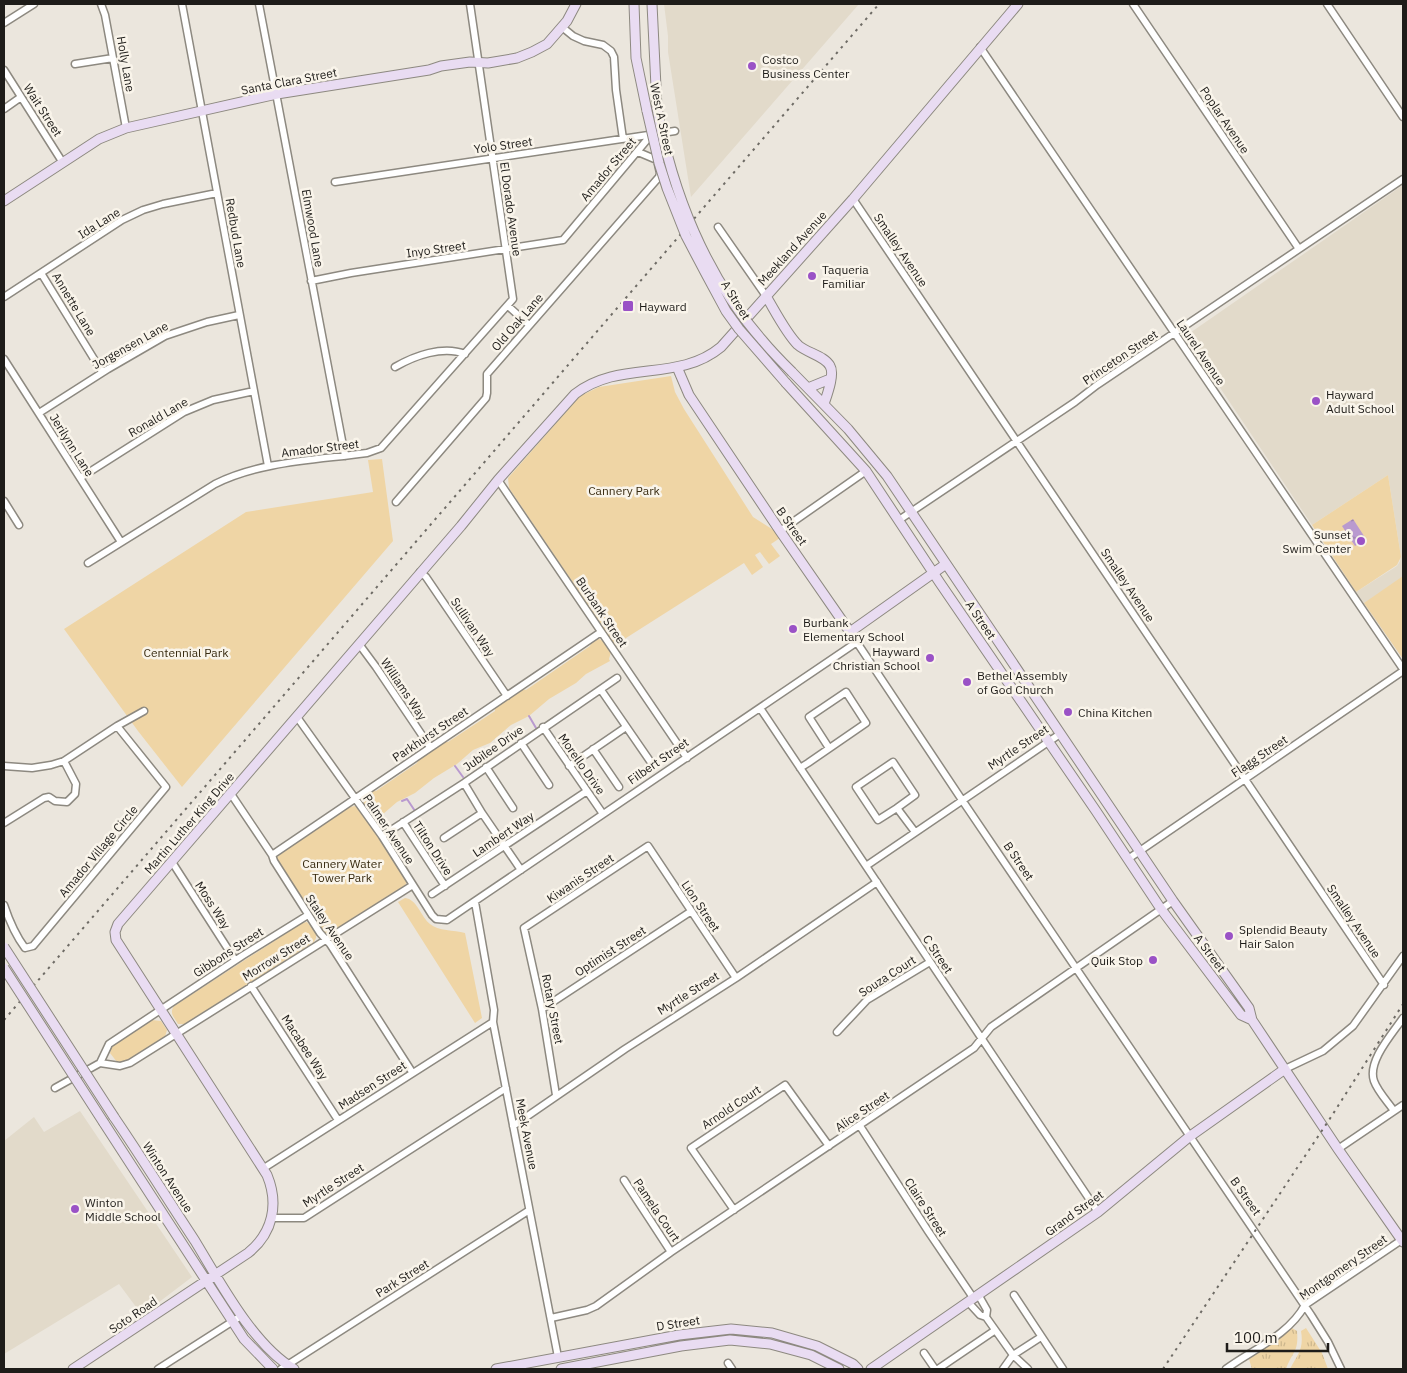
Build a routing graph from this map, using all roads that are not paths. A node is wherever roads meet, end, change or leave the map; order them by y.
1 (34, 4) edge
2 (101, 4) edge
3 (182, 4) edge
4 (259, 4) edge
5 (470, 4) edge
6 (576, 4) edge
7 (634, 4) edge
8 (652, 4) edge
9 (1018, 4) edge
10 (1133, 4) edge
11 (1327, 4) edge
12 (4, 23) edge
13 (562, 27) junction
14 (980, 47) junction
15 (113, 58) junction
16 (479, 62) junction
17 (76, 64) dead end
18 (4, 70) edge
19 (277, 94) junction
20 (21, 97) junction
21 (4, 109) edge
22 (202, 112) junction
23 (1403, 117) edge
24 (126, 128) junction
25 (675, 131) dead end
26 (651, 135) junction
27 (623, 139) junction
28 (638, 152) junction
29 (493, 158) junction
30 (657, 160) junction
31 (63, 162) junction
32 (1403, 179) edge
33 (335, 182) dead end
34 (217, 193) junction
35 (853, 199) junction
36 (4, 201) edge
37 (718, 227) dead end
38 (690, 233) junction
39 (563, 240) joint
40 (1300, 249) junction
41 (506, 250) junction
42 (42, 273) junction
43 (311, 281) junction
44 (766, 296) junction
45 (4, 297) edge
46 (513, 299) joint
47 (508, 306) junction
48 (239, 315) junction
49 (530, 325) junction
50 (1174, 334) junction
51 (465, 354) junction
52 (4, 359) edge
53 (677, 367) junction
54 (395, 368) dead end
55 (102, 372) junction
56 (830, 379) junction
57 (808, 388) junction
58 (254, 391) junction
59 (824, 404) junction
60 (39, 412) junction
61 (1017, 440) junction
62 (344, 456) junction
63 (268, 466) junction
64 (866, 471) junction
65 (80, 478) junction
66 (498, 480) junction
67 (4, 501) edge
68 (396, 502) dead end
69 (912, 511) junction
70 (899, 520) junction
71 (19, 525) dead end
72 (780, 531) junction
73 (121, 542) junction
74 (88, 563) dead end
75 (946, 564) junction
76 (420, 572) junction
77 (934, 573) junction
78 (601, 632) junction
79 (850, 632) junction
80 (857, 642) junction
81 (359, 644) junction
82 (1403, 670) edge
83 (617, 678) dead end
84 (601, 690) junction
85 (506, 696) junction
86 (760, 708) junction
87 (144, 711) dead end
88 (297, 717) junction
89 (117, 726) junction
90 (543, 727) junction
91 (626, 727) junction
92 (1060, 734) junction
93 (1048, 742) junction
94 (521, 743) junction
95 (430, 747) junction
96 (829, 748) junction
97 (593, 749) junction
98 (687, 758) junction
99 (64, 761) junction
100 (652, 764) dead end
101 (4, 766) edge
102 (569, 766) junction
103 (486, 767) junction
104 (800, 768) junction
105 (1245, 779) junction
106 (464, 783) junction
107 (549, 785) dead end
108 (619, 787) dead end
109 (587, 791) junction
110 (231, 794) junction
111 (354, 799) junction
112 (962, 800) junction
113 (514, 808) dead end
114 (897, 808) junction
115 (482, 813) junction
116 (603, 814) junction
117 (403, 822) junction
118 (4, 823) edge
119 (915, 832) junction
120 (382, 836) junction
121 (444, 838) dead end
122 (504, 846) junction
123 (648, 846) joint
124 (1140, 851) junction
125 (272, 855) junction
126 (1128, 859) junction
127 (172, 862) junction
128 (866, 866) junction
129 (520, 870) junction
130 (877, 882) junction
131 (413, 885) junction
132 (445, 886) junction
133 (432, 894) dead end
134 (1173, 901) junction
135 (475, 902) junction
136 (4, 905) edge
137 (1161, 909) junction
138 (690, 912) junction
139 (308, 915) junction
140 (524, 928) joint
141 (326, 940) junction
142 (4, 947) edge
143 (1403, 956) edge
144 (235, 960) junction
145 (930, 962) junction
146 (4, 968) edge
147 (1076, 969) junction
148 (736, 978) junction
149 (1384, 985) junction
150 (251, 986) junction
151 (542, 1009) junction
152 (162, 1010) junction
153 (1403, 1018) edge
154 (1252, 1020) junction
155 (493, 1022) junction
156 (837, 1032) dead end
157 (177, 1033) junction
158 (982, 1038) junction
159 (100, 1063) junction
160 (1285, 1069) junction
161 (412, 1072) junction
162 (54, 1088) dead end
163 (506, 1088) junction
164 (556, 1095) junction
165 (1403, 1105) edge
166 (1394, 1111) junction
167 (338, 1120) junction
168 (513, 1126) junction
169 (860, 1126) junction
170 (1189, 1137) junction
171 (828, 1146) junction
172 (1338, 1149) junction
173 (264, 1168) junction
174 (624, 1180) dead end
175 (734, 1210) junction
176 (528, 1211) junction
177 (1098, 1212) junction
178 (272, 1218) junction
179 (1403, 1240) edge
180 (672, 1252) junction
181 (216, 1275) junction
182 (206, 1281) junction
183 (1014, 1295) dead end
184 (974, 1299) junction
185 (1305, 1305) junction
186 (241, 1316) junction
187 (551, 1318) junction
188 (986, 1318) junction
189 (232, 1322) junction
190 (994, 1331) junction
191 (1042, 1337) junction
192 (924, 1353) dead end
193 (1013, 1355) junction
194 (558, 1357) junction
195 (728, 1363) dead end
196 (287, 1368) edge
197 (74, 1369) edge
198 (158, 1369) edge
199 (273, 1369) edge
200 (496, 1369) edge
201 (560, 1369) edge
202 (732, 1369) edge
203 (839, 1369) edge
204 (858, 1369) edge
205 (871, 1369) edge
206 (937, 1369) edge
207 (1003, 1369) edge
208 (1028, 1369) edge
209 (1063, 1369) edge
210 (1226, 1369) edge
211 (1341, 1369) edge

1 - 12 street
2 - 15 street, Holly Lane
3 - 22 street, Redbud Lane
4 - 19 street, Elmwood Lane
5 - 16 street, El Dorado Avenue
6 - 13 main road, Santa Clara Street
7 - 38 main road, West A Street, bridge
8 - 38 main road, West A Street, bridge
9 - 14 main road, Meekland Avenue
10 - 40 street, Poplar Avenue
11 - 23 street
13 - 16 main road, Santa Clara Street
13 - 27 street
14 - 35 main road, Meekland Avenue
14 - 50 street, Laurel Avenue
15 - 17 street
15 - 24 street, Holly Lane
16 - 19 main road, Santa Clara Street
16 - 29 street, El Dorado Avenue
18 - 20 street, Wait Street
19 - 22 main road, Santa Clara Street
19 - 43 street, Elmwood Lane
20 - 21 street
20 - 31 street, Wait Street
22 - 24 main road, Santa Clara Street
22 - 34 street, Redbud Lane
24 - 31 main road, Santa Clara Street
25 - 26 street, Yolo Street
26 - 27 street, Yolo Street
26 - 28 street, Amador Street
26 - 30 street, Old Oak Lane
27 - 29 street, Yolo Street
28 - 30 street
28 - 39 street, Amador Street
29 - 33 street, Yolo Street
29 - 41 street, El Dorado Avenue
30 - 49 street, Old Oak Lane
31 - 36 main road, Santa Clara Street
32 - 40 street, Princeton Street
34 - 42 street, Ida Lane
34 - 48 street, Redbud Lane
35 - 44 main road, Meekland Avenue
35 - 61 street, Smalley Avenue
37 - 44 street
38 - 57 main road, A Street, bridge
38 - 64 main road, A Street, bridge
39 - 41 street, Inyo Street
40 - 50 street, Princeton Street
41 - 43 street, Inyo Street
41 - 46 street, El Dorado Avenue
42 - 45 street, Ida Lane
42 - 55 street, Annette Lane
43 - 62 street, Elmwood Lane
44 - 53 main road, Meekland Avenue
44 - 56 main road
46 - 47 street, Amador Street
47 - 49 street
47 - 51 street, Amador Street
48 - 55 street, Jorgensen Lane
48 - 58 street, Redbud Lane
49 - 68 street, Old Oak Lane
50 - 61 street, Princeton Street
50 - 82 street, Laurel Avenue
51 - 54 street
51 - 62 street, Amador Street
52 - 60 street, Jerilynn Lane
53 - 66 main road, Meekland Avenue
53 - 72 main road, B Street
55 - 60 street, Jorgensen Lane
56 - 57 main road
56 - 59 main road
57 - 59 main road, A Street
58 - 63 street, Redbud Lane
58 - 65 street, Ronald Lane
59 - 69 main road, A Street
60 - 65 street, Jerilynn Lane
61 - 69 street, Princeton Street
61 - 105 street, Smalley Avenue
62 - 63 street, Amador Street
63 - 73 street, Amador Street
64 - 70 main road, A Street
64 - 72 street
65 - 73 street, Jerilynn Lane
66 - 76 main road, Martin Luther King Drive
66 - 78 street, Burbank Street
67 - 71 street
69 - 70 street, Princeton Street
69 - 75 main road, A Street
70 - 77 main road, A Street
72 - 79 main road, B Street
73 - 74 street, Amador Street
75 - 77 main road
75 - 92 main road, A Street
76 - 81 main road, Martin Luther King Drive
76 - 85 street, Sullivan Way
77 - 79 main road
77 - 93 main road, A Street
78 - 85 street, Parkhurst Street
78 - 98 street, Burbank Street
79 - 80 street, B Street
80 - 86 street, Filbert Street
80 - 112 street, B Street
81 - 88 main road, Martin Luther King Drive
81 - 95 street, Williams Way
82 - 105 street, Flagg Street
83 - 84 street, Jubilee Drive
84 - 90 street, Jubilee Drive
84 - 91 street
85 - 95 street, Parkhurst Street
86 - 98 street, Filbert Street
86 - 104 street, C Street
87 - 89 street
88 - 110 main road, Martin Luther King Drive
88 - 111 street, Palmer Avenue
89 - 99 street
89 - 136 street, Amador Village Circle
90 - 94 street, Jubilee Drive
90 - 102 street, Morello Drive
91 - 97 street
91 - 100 street
92 - 93 street, Myrtle Street
92 - 124 main road, A Street
93 - 112 street, Myrtle Street
93 - 126 main road, A Street
94 - 103 street, Jubilee Drive
94 - 107 street
95 - 111 street, Parkhurst Street
96 - 96 street
96 - 104 street
97 - 102 street
97 - 108 street
98 - 116 street, Filbert Street
99 - 101 street
99 - 118 street
102 - 109 street, Morello Drive
103 - 106 street, Jubilee Drive
103 - 113 street
104 - 128 street, C Street
105 - 124 street, Flagg Street
105 - 149 street, Smalley Avenue
106 - 115 street
106 - 117 street, Jubilee Drive
109 - 116 street, Morello Drive
109 - 122 street, Lambert Way
110 - 125 street, Staley Avenue
110 - 127 main road, Martin Luther King Drive
111 - 120 street, Palmer Avenue
111 - 125 street, Parkhurst Street
112 - 119 street, Myrtle Street
112 - 147 street, B Street
114 - 114 street
114 - 119 street
115 - 121 street
115 - 122 street
116 - 129 street, Filbert Street
117 - 120 street, Jubilee Drive
117 - 132 street, Tilton Drive
119 - 128 street, Myrtle Street
120 - 131 street, Palmer Avenue
122 - 129 street
122 - 132 street, Lambert Way
123 - 138 street, Lion Street
123 - 140 street, Kiwanis Street
124 - 126 street, Flagg Street
124 - 134 main road, A Street
125 - 139 street, Staley Avenue
126 - 137 main road, A Street
127 - 144 street, Moss Way
127 - 152 main road, Martin Luther King Drive
128 - 130 street, C Street
129 - 135 street, Filbert Street
130 - 145 street, C Street
130 - 148 street, Myrtle Street
131 - 135 street, Palmer Avenue
131 - 141 street, Morrow Street
132 - 133 street, Lambert Way
134 - 137 street, Alice Street
134 - 154 main road, A Street
135 - 155 street, Meek Avenue
137 - 147 street, Alice Street
137 - 154 main road, A Street
138 - 148 street, Lion Street
138 - 151 street, Optimist Street
139 - 141 street, Staley Avenue
139 - 144 street, Gibbons Street
140 - 151 street, Rotary Street
141 - 150 street, Morrow Street
141 - 161 street, Staley Avenue
142 - 181 main road, Winton Avenue, bridge
143 - 149 street
144 - 152 street, Gibbons Street
145 - 156 street, Souza Court
145 - 158 street, C Street
146 - 182 main road, Winton Avenue, bridge
147 - 158 street, Alice Street
147 - 170 street, B Street
148 - 164 street, Myrtle Street
149 - 160 street
150 - 157 street, Morrow Street
150 - 167 street, Macabee Way
151 - 164 street, Rotary Street
152 - 157 main road, Martin Luther King Drive
152 - 159 street, Gibbons Street
153 - 166 street
154 - 160 main road, A Street
155 - 161 street, Madsen Street
155 - 163 street, Meek Avenue
157 - 159 street, Morrow Street
157 - 173 main road, Martin Luther King Drive
158 - 169 street, Alice Street
158 - 177 street, C Street
159 - 162 street
160 - 170 main road, Grand Street
160 - 172 main road, A Street
161 - 167 street, Madsen Street
163 - 168 street, Meek Avenue
163 - 178 street, Myrtle Street
164 - 168 street, Myrtle Street
165 - 166 street
166 - 172 street
167 - 173 street, Madsen Street
168 - 176 street, Meek Avenue
169 - 171 street, Alice Street
169 - 184 street, Claire Street
170 - 177 main road, Grand Street
170 - 185 street, B Street
171 - 175 street, Alice Street
171 - 175 street, Arnold Court
172 - 179 main road, A Street
173 - 178 main road, Martin Luther King Drive
174 - 180 street, Pamela Court
175 - 180 street, Alice Street
176 - 187 street, Meek Avenue
176 - 196 street, Park Street
177 - 184 main road, Grand Street
178 - 181 main road
179 - 185 street, Montgomery Street
180 - 187 street, Alice Street
181 - 182 main road
181 - 186 main road, Winton Avenue
182 - 189 main road, Winton Avenue
182 - 197 main road, Soto Road
183 - 191 street
184 - 188 street
184 - 188 street
184 - 205 main road, Grand Street
185 - 210 street, Montgomery Street
185 - 211 street, B Street
186 - 189 street
186 - 196 main road, Winton Avenue
187 - 194 street, Meek Avenue
188 - 190 street
189 - 198 street
189 - 199 main road, Winton Avenue
190 - 193 street
190 - 206 street
191 - 193 street
191 - 209 street
192 - 206 street
193 - 207 street
193 - 208 street
194 - 200 main road, D Street
194 - 201 main road, Meek Avenue
194 - 204 main road, D Street
195 - 202 street
201 - 203 main road, D Street

